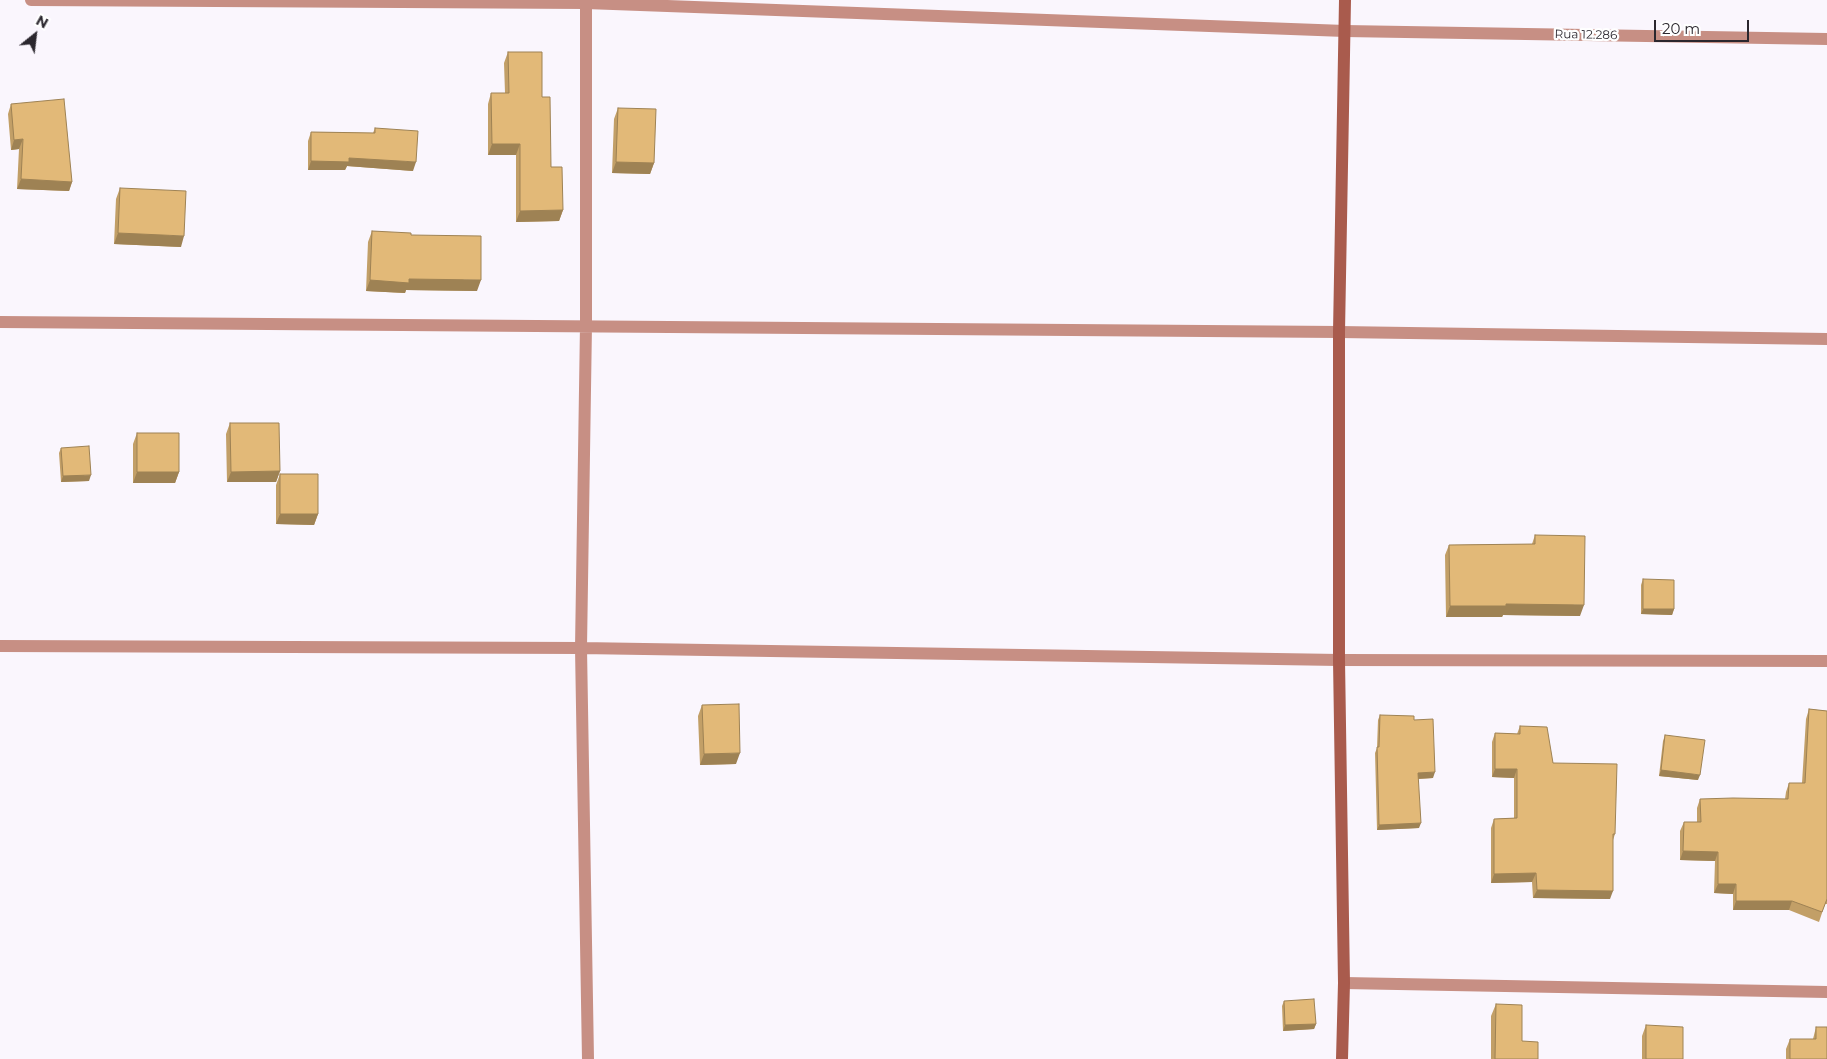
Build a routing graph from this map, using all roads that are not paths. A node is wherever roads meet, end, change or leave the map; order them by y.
1 (32, 0) edge
2 (1345, 0) edge
3 (586, 1) edge
4 (1345, 31) junction
5 (1827, 39) edge
6 (0, 322) edge
7 (586, 325) junction
8 (1339, 332) junction
9 (1827, 339) edge
10 (0, 646) edge
11 (581, 648) junction
12 (1339, 660) junction
13 (1827, 661) edge
14 (1344, 983) junction
15 (1827, 992) edge
16 (588, 1059) edge
17 (1342, 1059) edge

1 - 3 street, Rua 12.286
2 - 4 street
3 - 4 street, Rua 12.286
3 - 7 street
4 - 5 street, Rua 12.286
4 - 8 street
6 - 7 street
7 - 8 street
7 - 11 street
8 - 9 street
8 - 12 street
10 - 11 street
11 - 12 street
11 - 16 street
12 - 13 street
12 - 14 street
14 - 15 street
14 - 17 street

